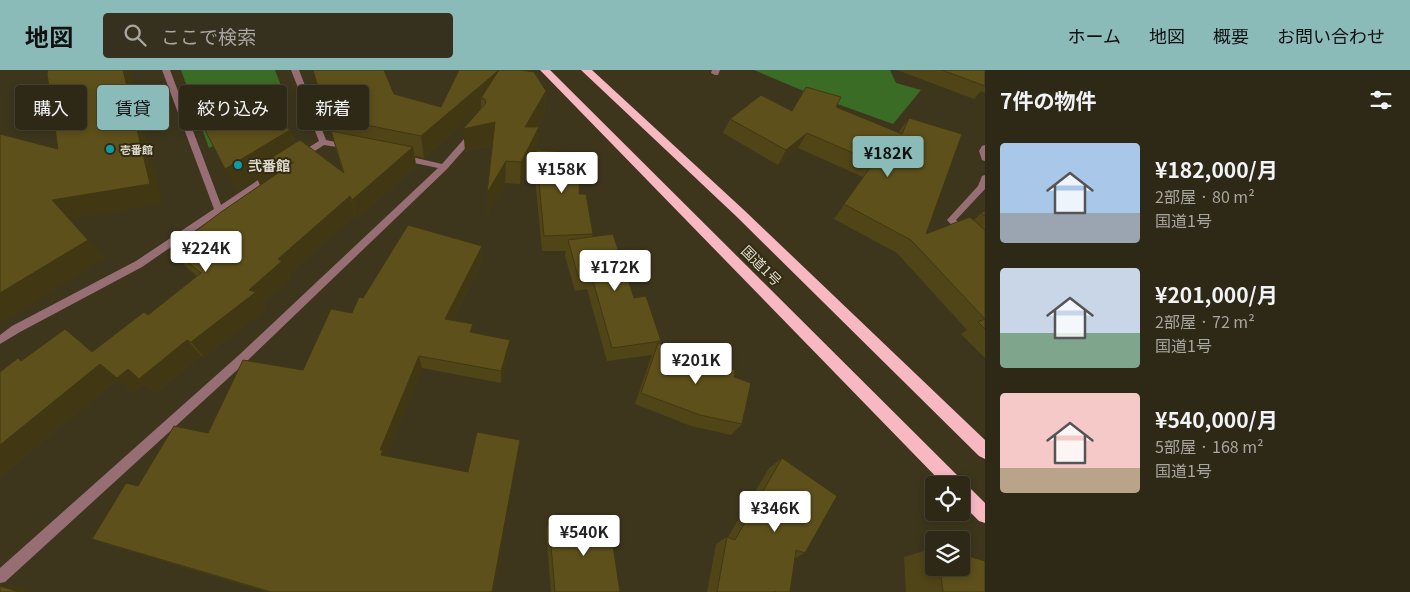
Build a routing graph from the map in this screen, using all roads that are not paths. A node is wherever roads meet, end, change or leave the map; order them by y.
1 (166, 70) edge
2 (295, 70) edge
3 (545, 70) edge
4 (586, 70) edge
5 (481, 125) edge
6 (323, 142) junction
7 (985, 148) edge
8 (360, 149) edge
9 (388, 155) edge
10 (985, 158) edge
11 (291, 162) edge
12 (444, 167) junction
13 (274, 173) edge
14 (985, 178) edge
15 (218, 209) junction
16 (972, 240) edge
17 (0, 340) edge
18 (985, 451) edge
19 (946, 476) edge
20 (970, 500) edge
21 (985, 515) edge
22 (0, 577) edge

1 - 15 street
2 - 6 street
3 - 19 highway, 国道1号
4 - 18 highway, 国道1号
5 - 12 street
6 - 8 street
6 - 11 street
7 - 10 street
9 - 12 street
12 - 22 street
13 - 15 street
14 - 16 street
15 - 17 street
20 - 21 highway

